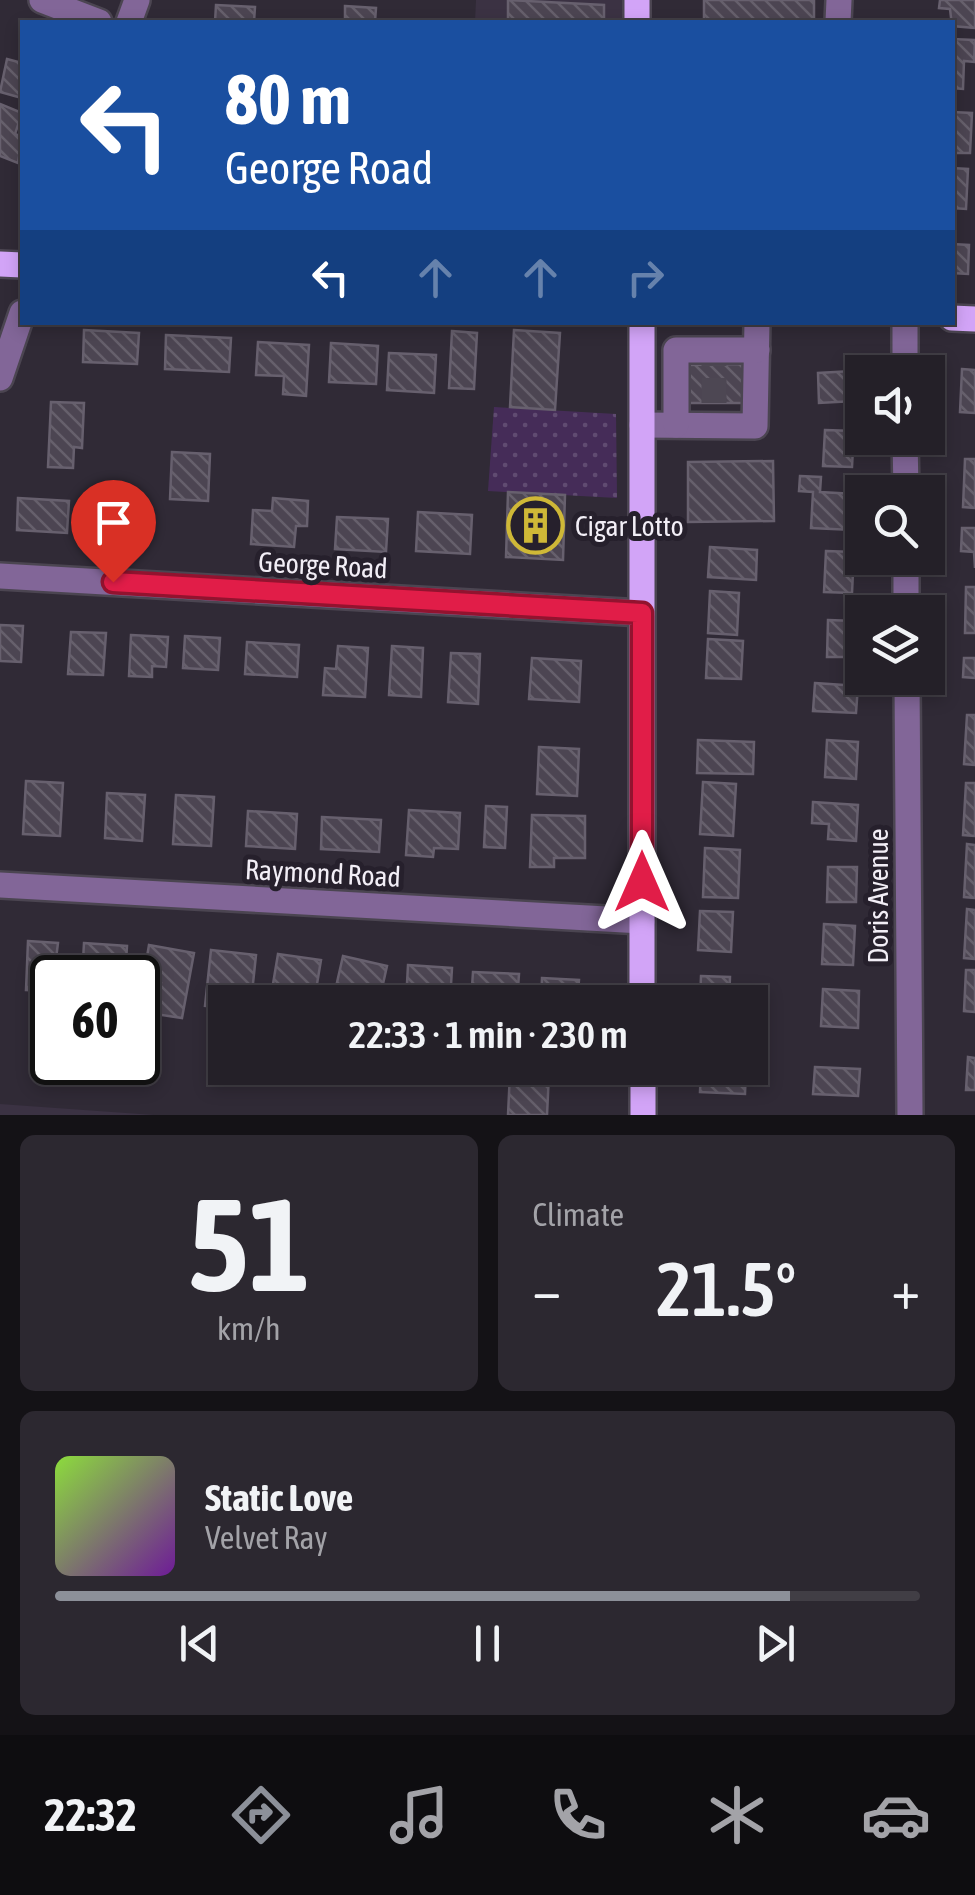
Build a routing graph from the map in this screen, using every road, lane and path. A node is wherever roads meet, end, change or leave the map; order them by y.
1 (42, 0) edge
2 (94, 20) edge
3 (20, 319) edge
4 (642, 325) edge
5 (757, 325) edge
6 (905, 325) edge
7 (757, 350) junction
8 (905, 355) edge
9 (0, 378) edge
10 (642, 425) junction
11 (676, 425) junction
12 (0, 576) edge
13 (642, 613) junction
14 (907, 695) edge
15 (0, 885) edge
16 (642, 921) junction
17 (642, 985) edge
18 (643, 1085) edge
19 (643, 1115) edge
20 (910, 1115) edge

1 - 2 street
3 - 9 street
4 - 10 main road
5 - 7 street
6 - 8 street
7 - 11 street
7 - 11 street
10 - 11 street
10 - 13 main road
12 - 13 street, George Road
13 - 16 main road
14 - 20 street, Doris Avenue
15 - 16 street, Raymond Road
16 - 17 main road
18 - 19 main road

